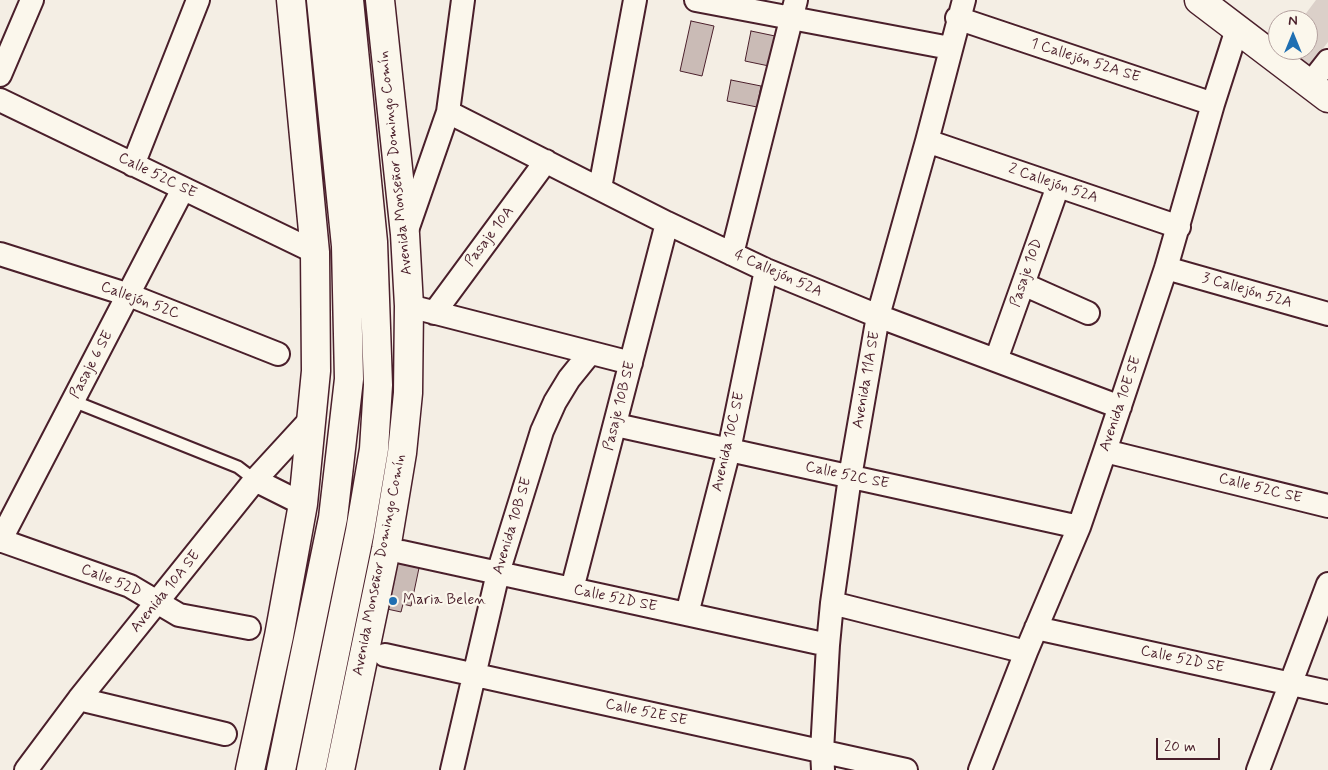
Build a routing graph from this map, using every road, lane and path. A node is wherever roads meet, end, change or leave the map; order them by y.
1 (32, 0) edge
2 (198, 0) edge
3 (291, 0) edge
4 (321, 0) edge
5 (349, 0) edge
6 (380, 0) edge
7 (463, 0) edge
8 (635, 0) edge
9 (696, 0) edge
10 (1199, 0) edge
11 (794, 9) edge
12 (960, 9) edge
13 (1237, 29) junction
14 (950, 48) junction
15 (1328, 61) edge
16 (0, 75) edge
17 (1319, 91) edge
18 (0, 100) edge
19 (1213, 104) junction
20 (448, 112) junction
21 (393, 117) junction
22 (360, 122) junction
23 (334, 134) junction
24 (305, 138) junction
25 (927, 141) junction
26 (546, 161) junction
27 (133, 165) junction
28 (1058, 186) junction
29 (600, 188) junction
30 (182, 189) junction
31 (667, 223) junction
32 (1179, 227) junction
33 (406, 234) junction
34 (315, 252) junction
35 (0, 254) edge
36 (732, 254) junction
37 (1166, 268) junction
38 (766, 270) junction
39 (1023, 284) junction
40 (129, 295) junction
41 (421, 309) junction
42 (1088, 314) dead end
43 (1328, 314) edge
44 (878, 316) junction
45 (590, 353) junction
46 (278, 354) dead end
47 (996, 360) junction
48 (631, 363) junction
49 (73, 401) junction
50 (1120, 407) junction
51 (311, 419) junction
52 (616, 425) junction
53 (374, 449) junction
54 (728, 450) junction
55 (1105, 451) junction
56 (402, 453) junction
57 (850, 476) junction
58 (255, 480) junction
59 (303, 504) junction
60 (1328, 506) edge
61 (1078, 527) junction
62 (0, 540) edge
63 (402, 552) dead end
64 (293, 564) junction
65 (321, 572) junction
66 (498, 573) junction
67 (1328, 584) edge
68 (572, 590) junction
69 (158, 601) junction
70 (832, 603) junction
71 (687, 614) junction
72 (249, 628) dead end
73 (1036, 628) junction
74 (828, 645) junction
75 (1026, 652) junction
76 (385, 655) dead end
77 (475, 675) junction
78 (1291, 684) junction
79 (1328, 692) edge
80 (79, 699) junction
81 (225, 734) dead end
82 (822, 761) edge
83 (26, 770) edge
84 (250, 770) edge
85 (281, 770) edge
86 (311, 770) edge
87 (340, 770) edge
88 (452, 770) edge
89 (906, 770) edge
90 (980, 770) edge
91 (1258, 770) edge

1 - 16 street
2 - 27 street
3 - 24 main road
4 - 23 main road
5 - 22 main road, Avenida Monseñor Domingo Comín
6 - 21 main road, Avenida Monseñor Domingo Comín
7 - 20 street
8 - 29 street
9 - 11 street
10 - 13 main road
11 - 14 street
11 - 36 street
12 - 14 street, Avenida 11A SE
12 - 19 street, 1 Callejón 52A SE
13 - 17 main road
13 - 19 street, Avenida 10E SE
14 - 25 street, Avenida 11A SE
15 - 17 street
18 - 27 street, Calle 52C SE
19 - 32 street, Avenida 10E SE
20 - 26 street, 4 Callejón 52A
20 - 33 street
21 - 22 main road
21 - 33 main road, Avenida Monseñor Domingo Comín
22 - 53 main road, Avenida Monseñor Domingo Comín
23 - 24 main road
23 - 65 main road
24 - 34 main road
25 - 28 street, 2 Callejón 52A
25 - 44 street, Avenida 11A SE
26 - 29 street, 4 Callejón 52A
26 - 41 street, Pasaje 10A
27 - 30 street, Calle 52C SE
28 - 32 street, 2 Callejón 52A
28 - 39 street, Pasaje 10D
29 - 31 street, 4 Callejón 52A
30 - 34 street, Calle 52C SE
30 - 40 street, Pasaje 6 SE
31 - 36 street, 4 Callejón 52A
31 - 48 street, Pasaje 10B SE
32 - 37 street, Avenida 10E SE
33 - 41 main road, Avenida Monseñor Domingo Comín
34 - 51 main road
35 - 40 street, Callejón 52C
36 - 38 street, 4 Callejón 52A
37 - 43 street, 3 Callejón 52A
37 - 50 street, Avenida 10E SE
38 - 44 street, 4 Callejón 52A
38 - 54 street, Avenida 10C SE
39 - 42 street
39 - 47 street, Pasaje 10D
40 - 46 street, Callejón 52C
40 - 49 street, Pasaje 6 SE
41 - 45 street
41 - 56 main road, Avenida Monseñor Domingo Comín
44 - 47 street, 4 Callejón 52A
44 - 57 street, Avenida 11A SE
45 - 48 street
45 - 66 street, Avenida 10B SE
47 - 50 street, 4 Callejón 52A
48 - 52 street, Pasaje 10B SE
49 - 58 lane
49 - 62 street, Pasaje 6 SE
50 - 55 street, Avenida 10E SE
51 - 58 street, Avenida 10A SE
51 - 59 main road
52 - 54 street, Calle 52C SE
52 - 68 street, Pasaje 10B SE
53 - 56 main road
53 - 86 main road, Avenida Monseñor Domingo Comín
54 - 57 street, Calle 52C SE
54 - 71 street, Avenida 10C SE
55 - 60 street, Calle 52C SE
55 - 61 street, Avenida 10E SE
56 - 87 main road, Avenida Monseñor Domingo Comín
57 - 61 street, Calle 52C SE
57 - 70 street, Avenida 11A SE
58 - 59 street
58 - 69 street, Avenida 10A SE
59 - 64 main road
61 - 73 street, Avenida 10E SE
62 - 69 street, Calle 52D
63 - 66 street, Calle 52D SE
64 - 65 main road
64 - 84 main road
65 - 85 main road
66 - 68 street, Calle 52D SE
66 - 77 street, Avenida 10B SE
67 - 78 street
68 - 71 street, Calle 52D SE
69 - 72 street, Calle 52D
69 - 80 street, Avenida 10A SE
70 - 74 street, Avenida 11A SE
70 - 75 street
71 - 74 street, Calle 52D SE
73 - 75 street, Avenida 10E SE
73 - 78 street, Calle 52D SE
74 - 82 street, Avenida 11A SE
75 - 90 street, Avenida 10E SE
76 - 77 street, Calle 52E SE
77 - 82 street, Calle 52E SE
77 - 88 street, Avenida 10B SE
78 - 79 street, Calle 52D SE
78 - 91 street
80 - 81 street
80 - 83 street, Avenida 10A SE
82 - 89 street, Calle 52E SE

